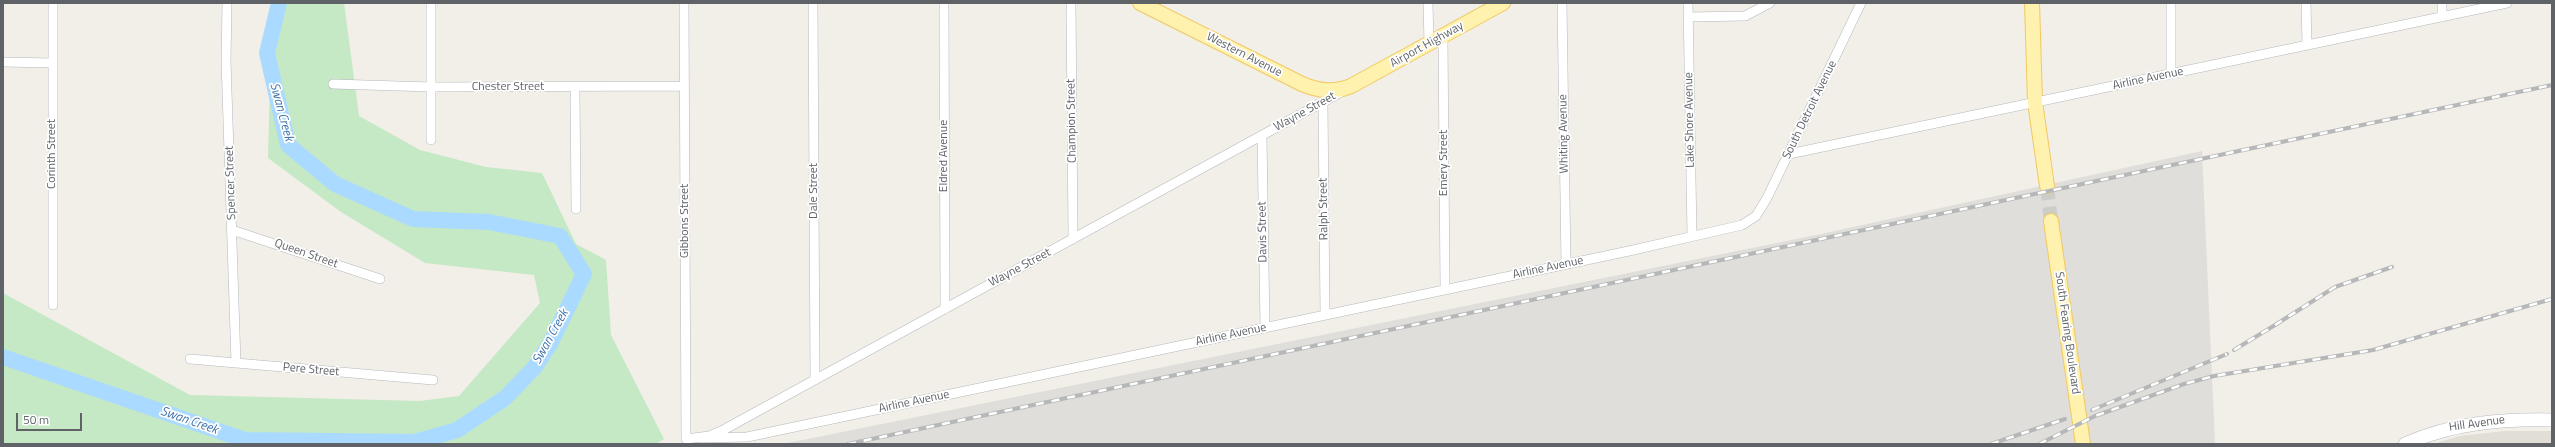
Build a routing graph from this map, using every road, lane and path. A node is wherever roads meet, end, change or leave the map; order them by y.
1 (53, 3) edge
2 (227, 3) edge
3 (431, 3) edge
4 (684, 3) edge
5 (813, 3) edge
6 (944, 3) edge
7 (1071, 3) edge
8 (1140, 3) edge
9 (1428, 3) edge
10 (1503, 3) edge
11 (1562, 3) edge
12 (1688, 3) edge
13 (1770, 3) edge
14 (1861, 3) edge
15 (2032, 3) edge
16 (2171, 3) edge
17 (2306, 3) edge
18 (2442, 3) edge
19 (2507, 3) edge
20 (1688, 16) junction
21 (2442, 16) junction
22 (1443, 36) junction
23 (1429, 44) junction
24 (2307, 45) junction
25 (3, 62) edge
26 (52, 63) junction
27 (2171, 74) junction
28 (333, 84) dead end
29 (684, 86) junction
30 (1351, 86) junction
31 (432, 87) junction
32 (575, 87) junction
33 (2035, 102) junction
34 (1323, 103) junction
35 (1262, 136) junction
36 (431, 140) dead end
37 (1789, 154) junction
38 (2047, 186) tunnel mouth
39 (576, 209) dead end
40 (1756, 216) joint
41 (2051, 221) tunnel mouth
42 (232, 230) junction
43 (1692, 236) junction
44 (1073, 239) junction
45 (1566, 264) junction
46 (380, 279) dead end
47 (1445, 289) junction
48 (53, 305) dead end
49 (945, 309) junction
50 (1325, 315) junction
51 (1265, 328) junction
52 (190, 359) dead end
53 (236, 363) junction
54 (433, 380) dead end
55 (815, 380) junction
56 (2552, 420) edge
57 (702, 438) junction
58 (686, 439) joint
59 (2083, 444) edge
60 (2405, 444) edge

1 - 26 street, Corinth Street
2 - 42 street, Spencer Street
3 - 31 street
4 - 29 street, Gibbons Street
5 - 55 street, Dale Street
6 - 49 street, Eldred Avenue
7 - 44 street, Champion Street
8 - 30 main road, Western Avenue
9 - 23 street
10 - 22 main road, Airport Highway
11 - 45 street, Whiting Avenue
12 - 20 street, Lake Shore Avenue
13 - 20 street
14 - 37 street, South Detroit Avenue
15 - 33 main road
16 - 27 street
17 - 24 street
18 - 21 street
19 - 21 street, Airline Avenue
20 - 43 street, Lake Shore Avenue
21 - 24 street, Airline Avenue
22 - 23 main road, Airport Highway
22 - 47 street, Emery Street
23 - 30 main road, Airport Highway
24 - 27 street, Airline Avenue
25 - 26 street
26 - 48 street, Corinth Street
27 - 33 street, Airline Avenue
28 - 31 street, Chester Street
29 - 32 street, Chester Street
29 - 58 street, Gibbons Street
30 - 34 street, Wayne Street
31 - 32 street, Chester Street
31 - 36 street
32 - 39 street
33 - 37 street, Airline Avenue
33 - 38 main road
34 - 35 street, Wayne Street
34 - 50 street, Ralph Street
35 - 44 street, Wayne Street
35 - 51 street, Davis Street
37 - 40 street, South Detroit Avenue
40 - 43 street, Airline Avenue
41 - 59 main road, South Fearing Boulevard
42 - 46 street, Queen Street
42 - 53 street, Spencer Street
43 - 45 street, Airline Avenue
44 - 49 street, Wayne Street
45 - 47 street, Airline Avenue
47 - 50 street, Airline Avenue
49 - 55 street, Wayne Street
50 - 51 street, Airline Avenue
51 - 57 street, Airline Avenue
52 - 53 street, Pere Street
53 - 54 street, Pere Street
55 - 57 street, Wayne Street
56 - 60 main road, Hill Avenue
57 - 58 street, Wayne Street

